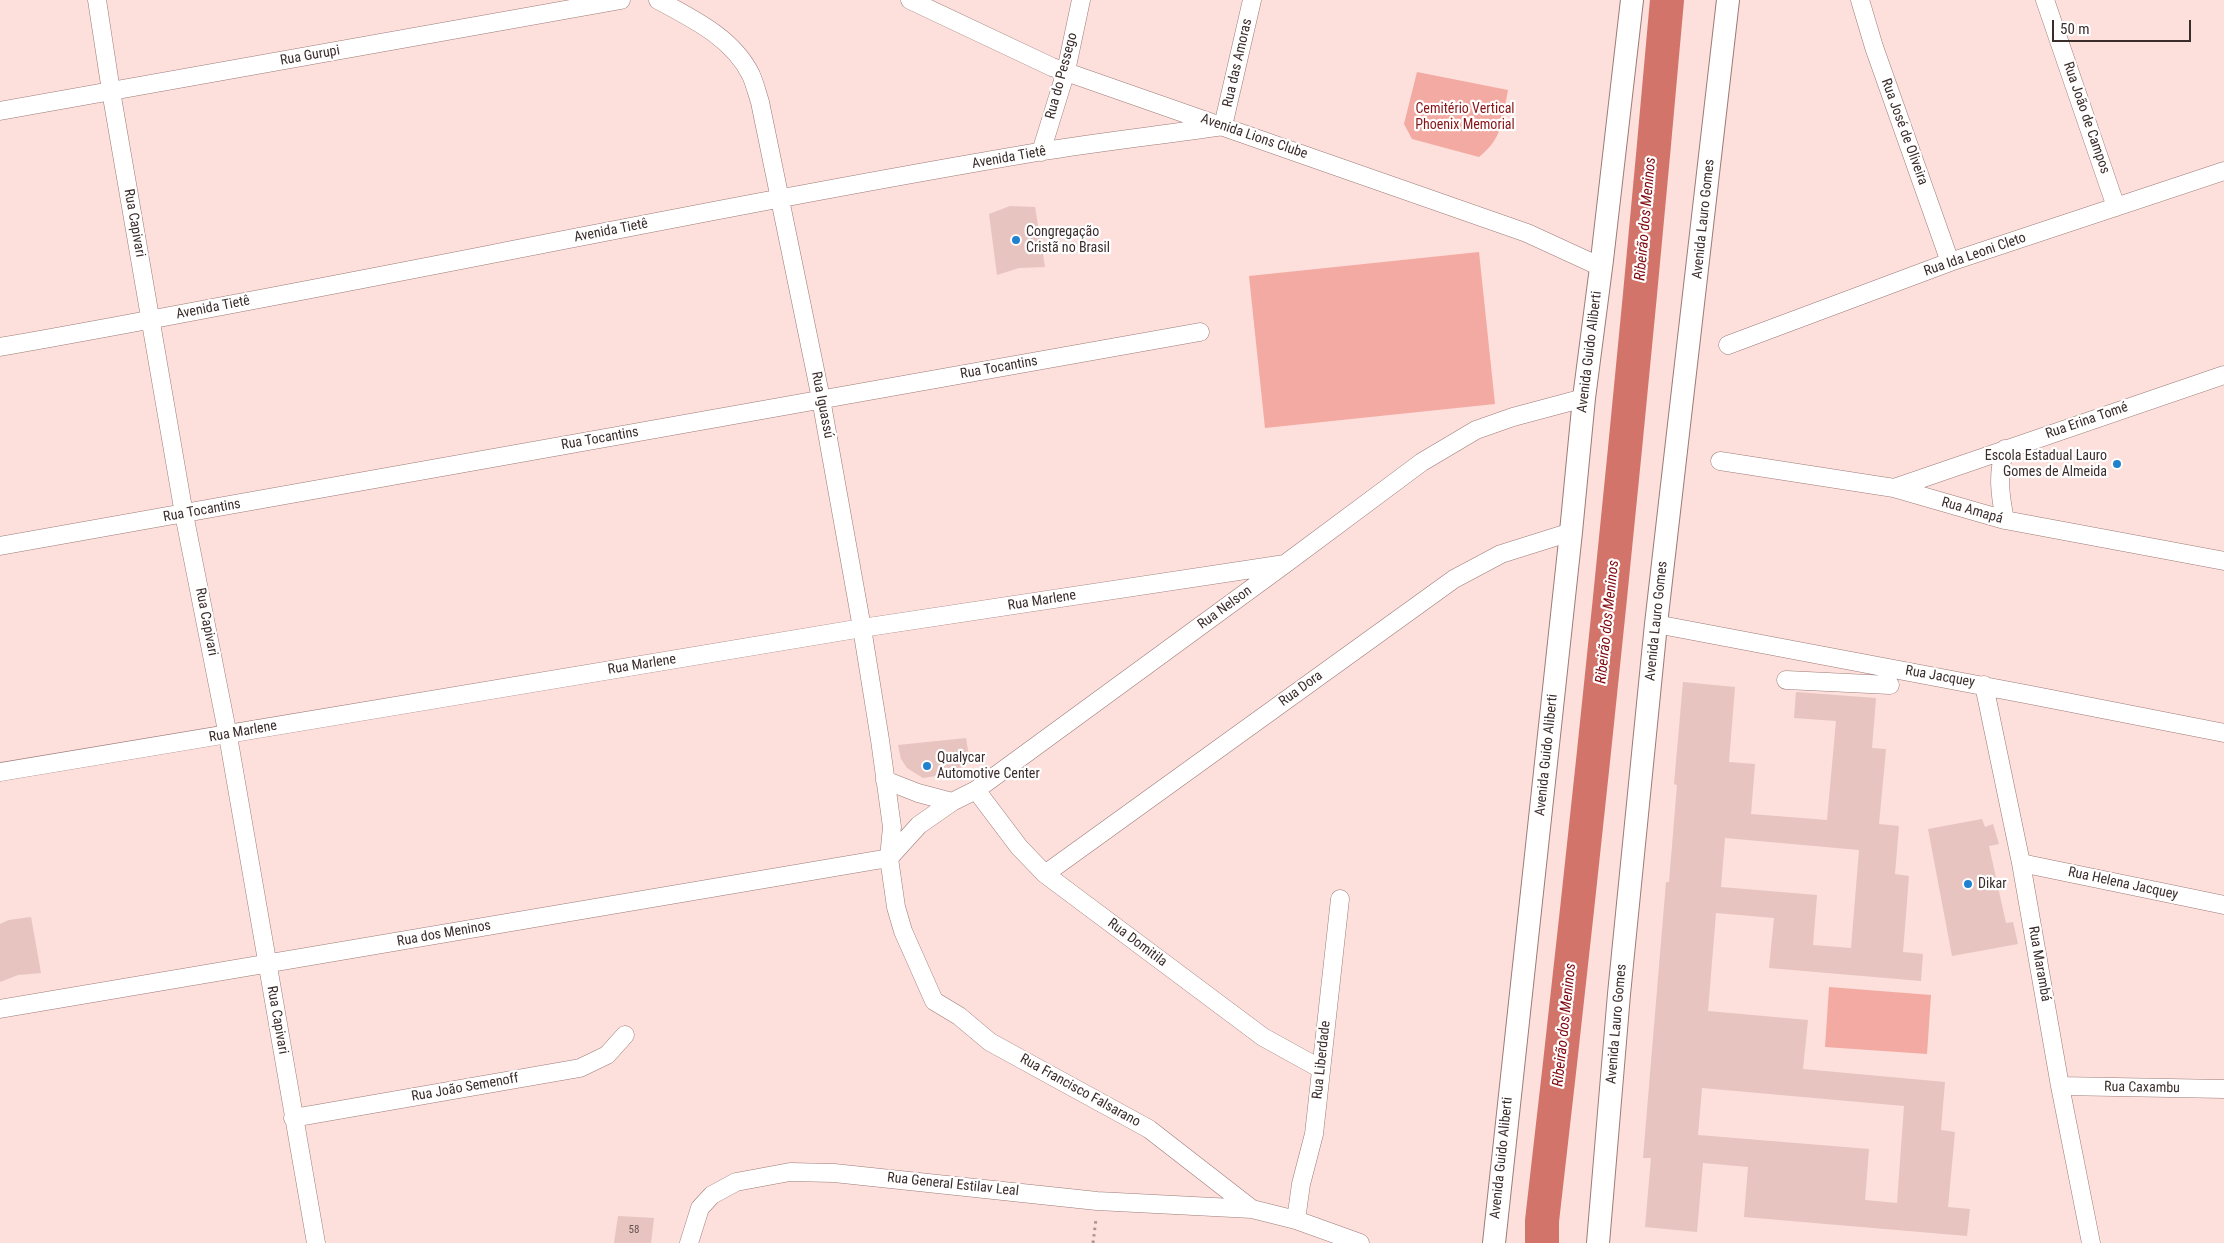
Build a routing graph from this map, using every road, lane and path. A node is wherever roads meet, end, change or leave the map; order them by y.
1 (97, 0) edge
2 (621, 0) edge
3 (658, 0) edge
4 (910, 0) edge
5 (1081, 0) edge
6 (1252, 0) edge
7 (1632, 0) edge
8 (1728, 0) edge
9 (1860, 0) edge
10 (2046, 0) edge
11 (1066, 71) junction
12 (110, 91) junction
13 (0, 111) edge
14 (1224, 126) junction
15 (1041, 152) junction
16 (2224, 171) edge
17 (780, 198) junction
18 (2116, 207) junction
19 (1950, 262) junction
20 (1601, 267) junction
21 (151, 320) junction
22 (1200, 332) dead end
23 (1728, 345) dead end
24 (0, 347) edge
25 (2224, 375) edge
26 (1584, 398) junction
27 (821, 399) junction
28 (2005, 449) junction
29 (1720, 461) dead end
30 (1894, 488) junction
31 (184, 514) junction
32 (2005, 520) junction
33 (1571, 532) junction
34 (0, 546) edge
35 (2224, 561) edge
36 (1285, 564) junction
37 (1656, 624) junction
38 (862, 628) junction
39 (1786, 680) dead end
40 (1890, 685) dead end
41 (1984, 685) junction
42 (2224, 733) edge
43 (228, 736) junction
44 (0, 772) edge
45 (885, 780) junction
46 (976, 790) junction
47 (952, 802) junction
48 (889, 858) junction
49 (2021, 863) junction
50 (1045, 874) junction
51 (1340, 900) dead end
52 (2224, 905) edge
53 (268, 965) junction
54 (0, 1009) edge
55 (625, 1035) dead end
56 (1321, 1069) junction
57 (2060, 1086) junction
58 (2224, 1089) edge
59 (294, 1118) junction
60 (1097, 1201) junction
61 (1252, 1210) junction
62 (1296, 1220) junction
63 (316, 1243) edge
64 (689, 1243) edge
65 (1093, 1243) edge
66 (1360, 1243) edge
67 (1494, 1243) edge
68 (1598, 1243) edge
69 (2091, 1243) edge

1 - 12 street, Rua Capivari
2 - 12 street, Rua Gurupi
3 - 17 street, Rua Iguassú
4 - 11 street, Avenida Lions Clube
5 - 11 street, Rua do Pessego
6 - 14 street, Rua das Amoras
7 - 20 main road
8 - 37 main road, Avenida Lauro Gomes
9 - 19 street, Rua José de Oliveira
10 - 18 street, Rua João de Campos
11 - 14 street, Avenida Lions Clube
11 - 15 street, Rua do Pessego
12 - 13 street, Rua Gurupi
12 - 21 street, Rua Capivari
14 - 15 street, Avenida Tietê
14 - 20 street, Avenida Lions Clube
15 - 17 street, Avenida Tietê
16 - 18 street, Rua Ida Leoni Cleto
17 - 21 street, Avenida Tietê
17 - 27 street, Rua Iguassú
18 - 19 street, Rua Ida Leoni Cleto
19 - 23 street, Rua Ida Leoni Cleto
20 - 26 main road, Avenida Guido Aliberti
21 - 24 street, Avenida Tietê
21 - 31 street, Rua Capivari
22 - 27 street, Rua Tocantins
25 - 28 street, Rua Erina Tomé
26 - 33 main road, Avenida Guido Aliberti
26 - 36 street, Rua Nelson
27 - 31 street, Rua Tocantins
27 - 38 street, Rua Iguassú
28 - 30 street, Rua Erina Tomé
28 - 32 street
29 - 30 street, Rua Amapá
30 - 32 street, Rua Amapá
31 - 34 street, Rua Tocantins
31 - 43 street, Rua Capivari
32 - 35 street, Rua Amapá
33 - 50 street, Rua Dora
33 - 67 main road, Avenida Guido Aliberti
36 - 38 street, Rua Marlene
36 - 46 street, Rua Nelson
37 - 41 street, Rua Jacquey
37 - 68 main road, Avenida Lauro Gomes
38 - 43 street, Rua Marlene
38 - 45 street, Rua Iguassú
39 - 40 street
41 - 42 street, Rua Jacquey
41 - 49 street, Rua Marambá
43 - 44 street, Rua Marlene
43 - 53 street, Rua Capivari
45 - 47 street
45 - 48 street, Rua Iguassú
46 - 47 street, Rua Nelson
46 - 50 street, Rua Domitila
47 - 48 street, Rua Nelson
48 - 53 street, Rua dos Meninos
48 - 61 street, Rua Francisco Falsarano
49 - 52 street, Rua Helena Jacquey
49 - 57 street, Rua Marambá
50 - 56 street, Rua Domitila
51 - 56 street, Rua Liberdade
53 - 54 street, Rua dos Meninos
53 - 59 street, Rua Capivari
55 - 59 street, Rua João Semenoff
56 - 62 street, Rua Liberdade
57 - 58 street, Rua Caxambu
57 - 69 street, Rua Marambá
59 - 63 street, Rua Capivari
60 - 61 street, Rua General Estilav Leal
60 - 64 street, Rua General Estilav Leal
60 - 65 path
61 - 62 street, Rua Francisco Falsarano
62 - 66 street, Rua Francisco Falsarano

